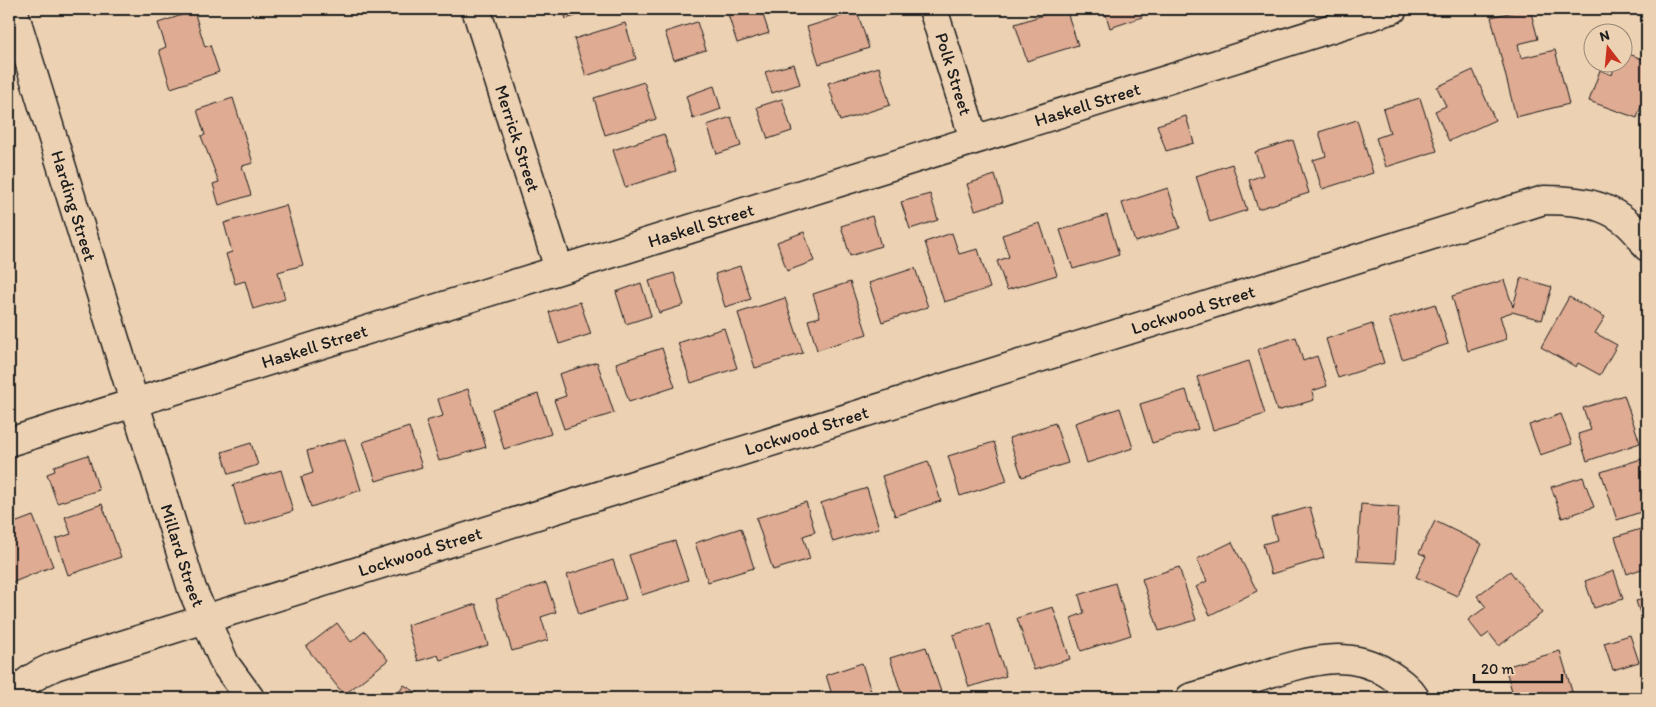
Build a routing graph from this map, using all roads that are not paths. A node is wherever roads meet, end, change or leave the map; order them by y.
1 (13, 9) edge
2 (476, 9) edge
3 (933, 9) edge
4 (1382, 10) edge
5 (974, 139) junction
6 (1647, 247) edge
7 (559, 269) junction
8 (134, 404) junction
9 (9, 442) edge
10 (204, 618) junction
11 (10, 698) edge
12 (250, 698) edge
13 (1190, 698) edge
14 (1415, 698) edge

1 - 8 street, Harding Street
2 - 7 street, Merrick Street
3 - 5 street, Polk Street
4 - 5 street, Haskell Street
5 - 7 street, Haskell Street
6 - 10 street, Lockwood Street
7 - 8 street, Haskell Street
8 - 9 street, Haskell Street
8 - 10 street, Millard Street
10 - 11 street, Lockwood Street
10 - 12 street, Millard Street
13 - 14 street

